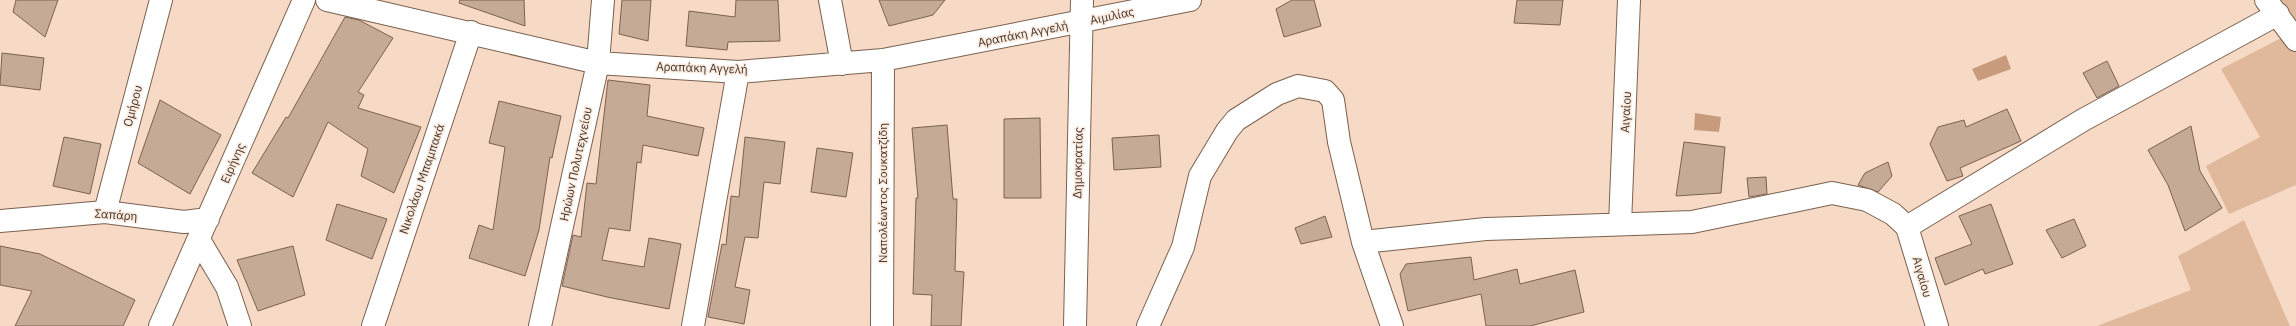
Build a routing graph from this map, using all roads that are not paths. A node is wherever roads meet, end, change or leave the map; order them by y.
1 (161, 0) edge
2 (304, 0) edge
3 (327, 0) edge
4 (603, 0) edge
5 (830, 0) edge
6 (1082, 0) edge
7 (1190, 0) edge
8 (1629, 0) edge
9 (2272, 7) edge
10 (1081, 23) junction
11 (471, 32) junction
12 (2296, 40) edge
13 (883, 60) junction
14 (598, 63) junction
15 (842, 64) junction
16 (738, 72) junction
17 (105, 212) junction
18 (208, 219) junction
19 (0, 220) edge
20 (1620, 224) junction
21 (1908, 228) junction
22 (199, 240) junction
23 (1363, 242) junction
24 (160, 326) edge
25 (240, 326) edge
26 (373, 326) edge
27 (540, 326) edge
28 (693, 326) edge
29 (882, 326) edge
30 (1075, 326) edge
31 (1148, 326) edge
32 (1392, 326) edge
33 (1937, 326) edge

1 - 17 street, Ομήρου
2 - 18 street, Ειρήνης
3 - 11 street, Αραπάκη Αγγελή
4 - 14 street, Ηρώων Πολυτεχνείου
5 - 15 street
6 - 10 street, Δημοκρατίας
7 - 10 street, Αιμιλίας
8 - 20 street, Αιγαίου
9 - 12 street
9 - 21 street
10 - 13 street, Αραπάκη Αγγελή
10 - 30 street, Δημοκρατίας
11 - 14 street, Αραπάκη Αγγελή
11 - 26 street, Νικολάου Μπαμπακά
13 - 15 street, Αραπάκη Αγγελή
13 - 29 street, Ναπολέωντος Σουκατζίδη
14 - 16 street, Αραπάκη Αγγελή
14 - 27 street, Ηρώων Πολυτεχνείου
15 - 16 street, Αραπάκη Αγγελή
16 - 28 street
17 - 18 street, Σαπάρη
17 - 19 street, Σαπάρη
18 - 22 street, Ειρήνης
20 - 21 street
20 - 23 street
21 - 33 street, Αιγαίου
22 - 24 street, Ειρήνης
22 - 25 street
23 - 31 street
23 - 32 street

